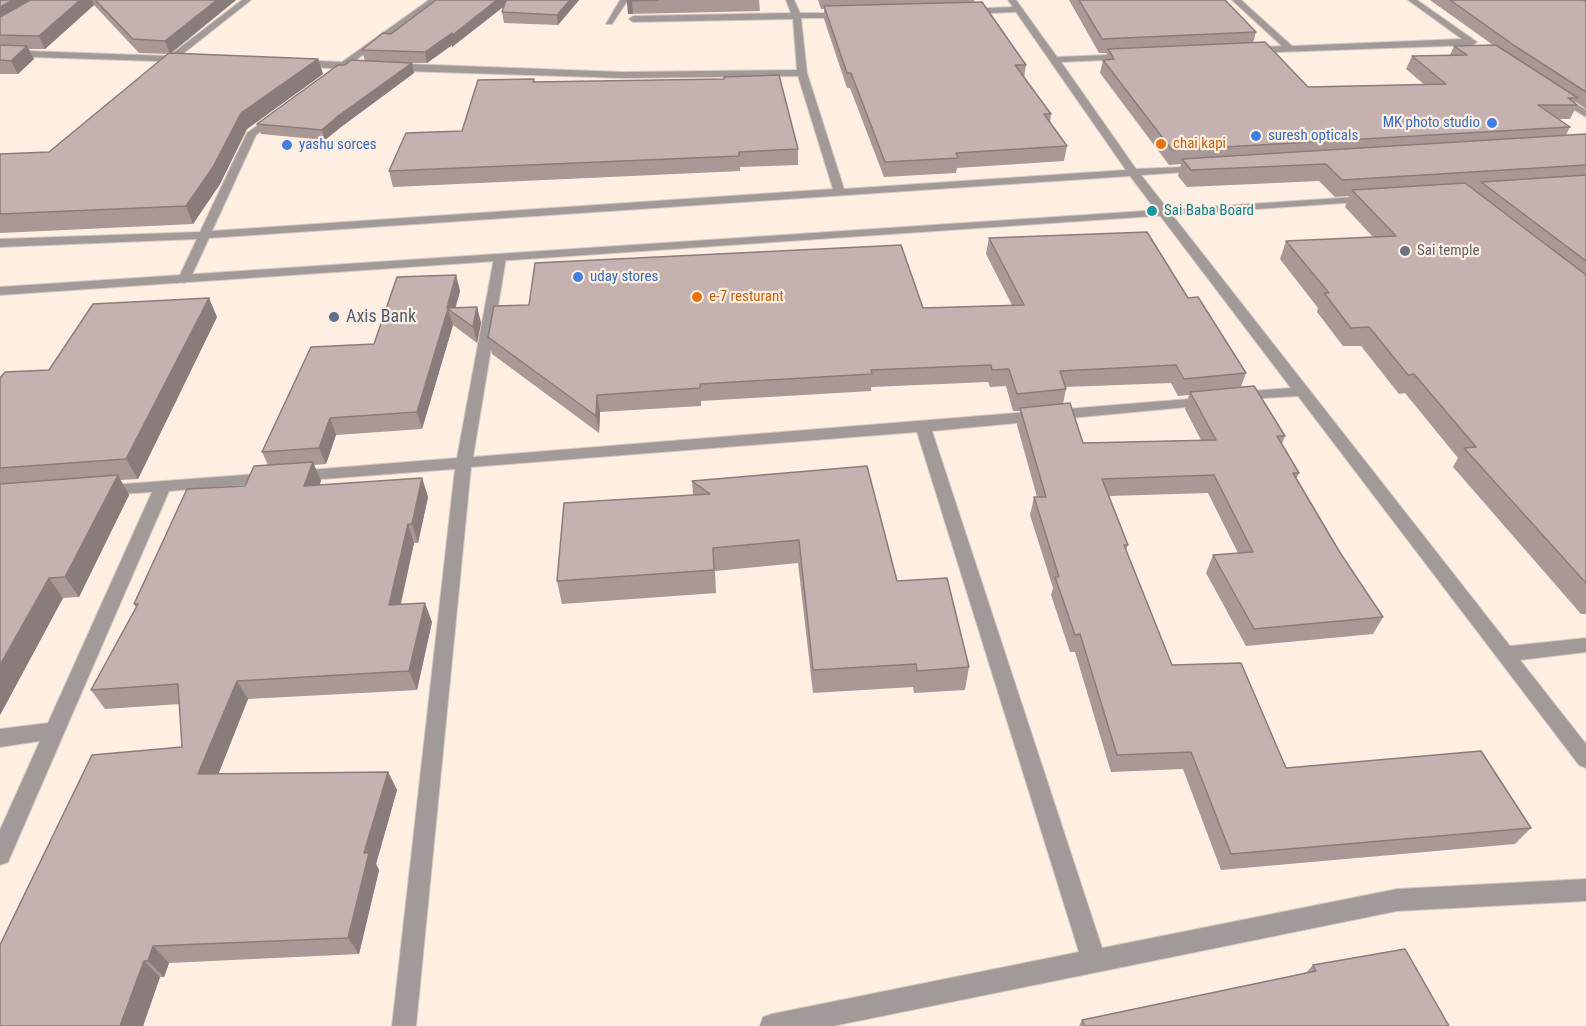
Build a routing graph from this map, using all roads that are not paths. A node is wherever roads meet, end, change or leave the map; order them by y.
1 (247, 0) edge
2 (434, 0) edge
3 (624, 0) edge
4 (790, 0) edge
5 (1236, 0) edge
6 (1412, 0) edge
7 (1015, 4) edge
8 (959, 11) edge
9 (855, 15) edge
10 (797, 17) junction
11 (633, 20) edge
12 (609, 22) dead end
13 (1472, 40) junction
14 (1481, 47) edge
15 (1289, 48) junction
16 (1242, 51) edge
17 (0, 53) edge
18 (1137, 56) edge
19 (171, 59) junction
20 (194, 60) edge
21 (1055, 60) junction
22 (286, 63) edge
23 (344, 64) junction
24 (163, 66) edge
25 (802, 73) junction
26 (325, 78) edge
27 (1548, 90) edge
28 (289, 106) edge
29 (1586, 114) edge
30 (1217, 167) edge
31 (1133, 172) junction
32 (839, 191) junction
33 (1388, 198) edge
34 (1167, 213) junction
35 (206, 235) junction
36 (0, 243) edge
37 (501, 258) junction
38 (184, 279) junction
39 (0, 291) edge
40 (1302, 392) junction
41 (924, 426) junction
42 (464, 462) junction
43 (163, 486) junction
44 (93, 491) edge
45 (1586, 645) edge
46 (1504, 654) junction
47 (53, 731) junction
48 (0, 738) edge
49 (1586, 759) edge
50 (0, 855) edge
51 (1586, 890) edge
52 (1094, 961) junction
53 (404, 1026) edge
54 (772, 1026) edge

1 - 19 street
2 - 23 street
3 - 12 street
4 - 10 street
5 - 15 street
6 - 13 street
7 - 8 street
7 - 21 street
9 - 10 street
10 - 11 street
10 - 25 street
13 - 14 street
13 - 15 street
15 - 16 street
17 - 19 street
18 - 21 street
19 - 20 street
19 - 24 street
21 - 31 street
22 - 23 street
23 - 25 street
23 - 26 street
25 - 32 street
27 - 29 street
28 - 35 street
30 - 31 street
31 - 32 street
31 - 34 street
32 - 35 street
33 - 34 street
34 - 37 street
34 - 40 street
35 - 36 street
35 - 38 street
37 - 38 street
37 - 42 street
38 - 39 street
40 - 41 street
40 - 46 street
41 - 42 street
41 - 52 street
42 - 43 street
42 - 53 street
43 - 44 street
43 - 47 street
45 - 46 street
46 - 49 street
47 - 48 street
47 - 50 street
51 - 52 street
52 - 54 street

